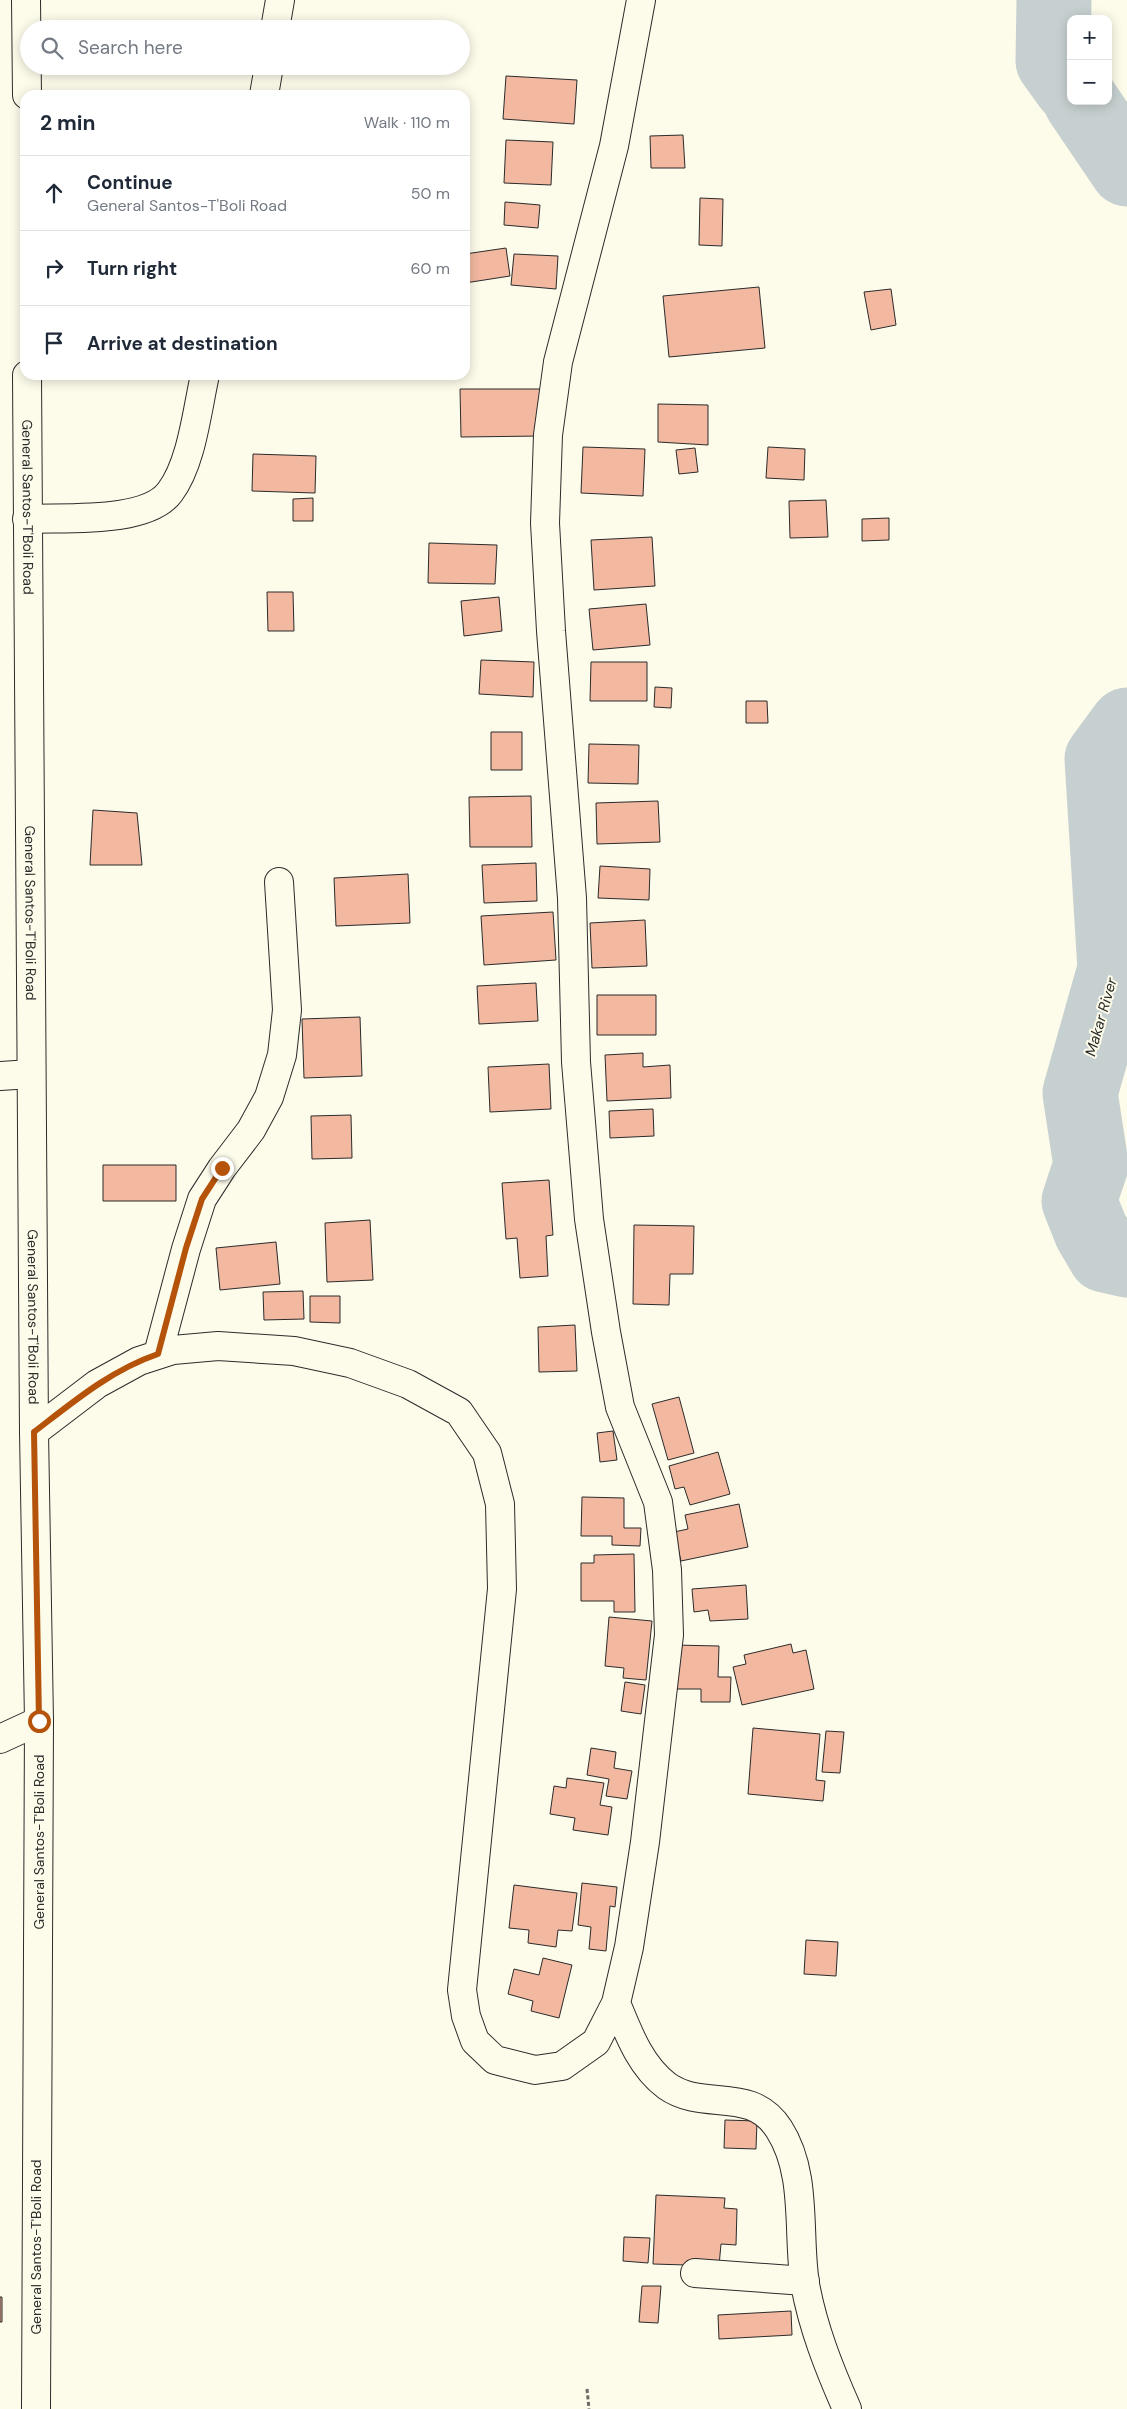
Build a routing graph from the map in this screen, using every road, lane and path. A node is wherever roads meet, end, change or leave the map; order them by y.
1 (26, 0) edge
2 (280, 0) edge
3 (641, 0) edge
4 (26, 20) edge
5 (277, 20) edge
6 (27, 75) edge
7 (267, 75) edge
8 (27, 90) edge
9 (265, 90) edge
10 (27, 380) edge
11 (204, 380) edge
12 (28, 519) junction
13 (279, 882) dead end
14 (31, 1074) junction
15 (0, 1076) edge
16 (158, 1354) junction
17 (34, 1432) junction
18 (39, 1721) junction
19 (0, 1739) edge
20 (616, 2003) junction
21 (695, 2273) dead end
22 (805, 2282) junction
23 (587, 2389) dead end
24 (36, 2409) edge
25 (589, 2409) edge
26 (847, 2409) edge

1 - 4 street
2 - 5 street
3 - 20 street
6 - 8 street
7 - 9 street
10 - 12 street, General Santos-T'Boli Road
11 - 12 street
12 - 14 street, General Santos-T'Boli Road
13 - 16 street
14 - 15 street
14 - 17 street, General Santos-T'Boli Road
16 - 17 street
16 - 20 street
17 - 18 street, General Santos-T'Boli Road
18 - 19 street
18 - 24 street, General Santos-T'Boli Road
20 - 22 street
21 - 22 street
22 - 26 street
23 - 25 path

